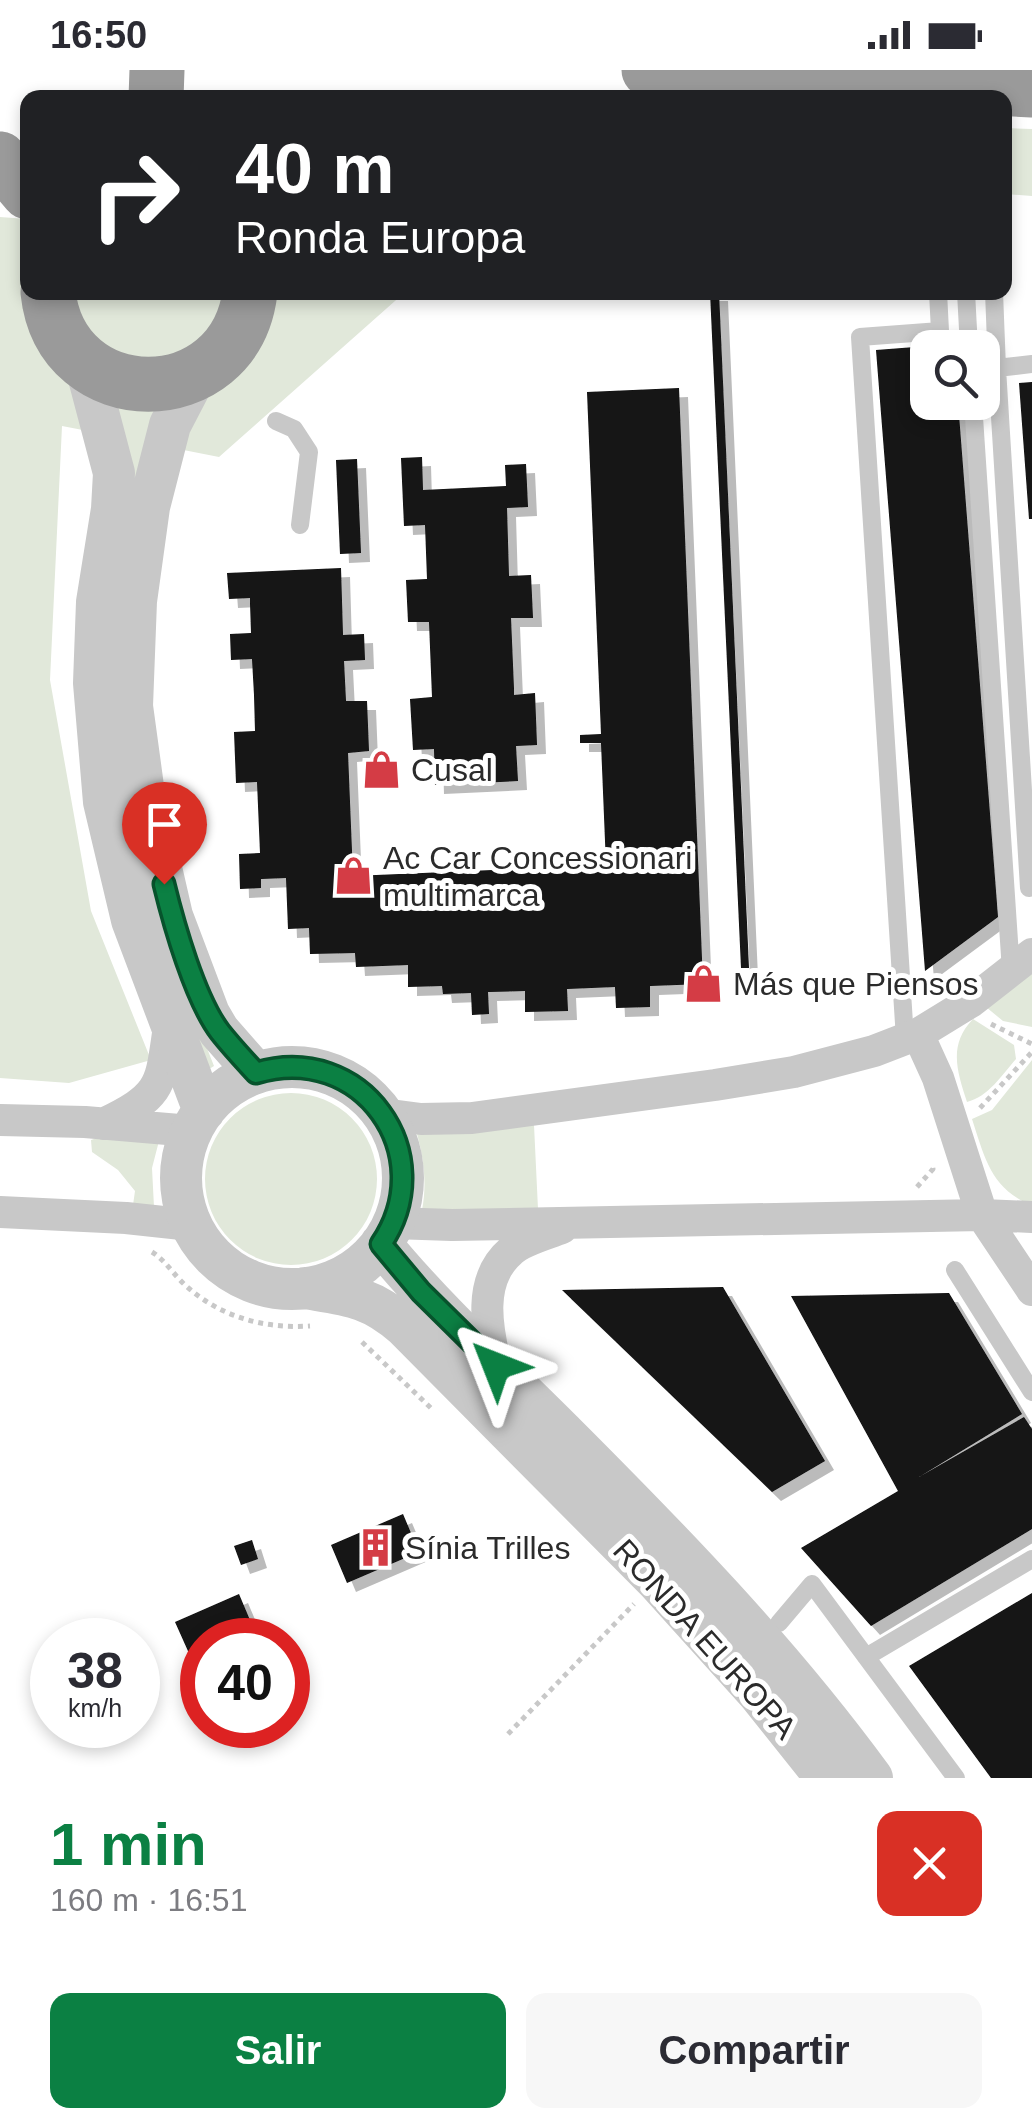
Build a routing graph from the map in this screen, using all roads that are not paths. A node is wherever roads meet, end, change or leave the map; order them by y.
1 (649, 70) edge
2 (880, 90) edge
3 (1032, 90) edge
4 (0, 159) edge
5 (20, 183) edge
6 (50, 300) edge
7 (249, 300) edge
8 (938, 300) edge
9 (967, 300) edge
10 (994, 300) edge
11 (969, 330) edge
12 (996, 330) edge
13 (84, 363) junction
14 (1032, 364) edge
15 (1000, 368) edge
16 (197, 374) junction
17 (1000, 417) edge
18 (975, 420) edge
19 (276, 421) dead end
20 (130, 508) junction
21 (300, 524) dead end
22 (1032, 886) edge
23 (1022, 962) edge
24 (170, 1020) junction
25 (911, 1037) junction
26 (256, 1073) junction
27 (383, 1114) junction
28 (0, 1120) edge
29 (198, 1121) junction
30 (103, 1124) junction
31 (0, 1212) edge
32 (982, 1214) junction
33 (1032, 1217) edge
34 (576, 1222) junction
35 (191, 1225) junction
36 (387, 1233) junction
37 (954, 1270) dead end
38 (1032, 1290) edge
39 (314, 1307) junction
40 (496, 1366) junction
41 (1032, 1392) edge
42 (1032, 1559) edge
43 (779, 1623) dead end
44 (866, 1657) junction
45 (826, 1778) edge
46 (872, 1778) edge
47 (956, 1778) edge

1 - 2 highway
2 - 3 highway
4 - 5 highway
6 - 13 highway
7 - 16 highway
8 - 25 lane
9 - 11 lane
10 - 12 lane
13 - 16 highway
13 - 20 street
14 - 15 lane
16 - 20 street
17 - 22 lane
18 - 23 lane
19 - 21 lane
20 - 24 street
20 - 26 street
23 - 25 street
24 - 29 street
24 - 30 street
25 - 27 street
25 - 32 street
26 - 27 street
26 - 29 street
27 - 36 street
28 - 30 street
29 - 30 street
29 - 35 street, RONDA EUROPA
31 - 35 street
32 - 33 street
32 - 34 street
32 - 38 street
34 - 36 street
34 - 40 street
35 - 39 street, RONDA EUROPA
36 - 39 street, RONDA EUROPA
36 - 40 street, RONDA EUROPA
37 - 41 lane
39 - 45 street, RONDA EUROPA
40 - 46 street, RONDA EUROPA
42 - 44 lane
43 - 44 lane
44 - 47 lane

